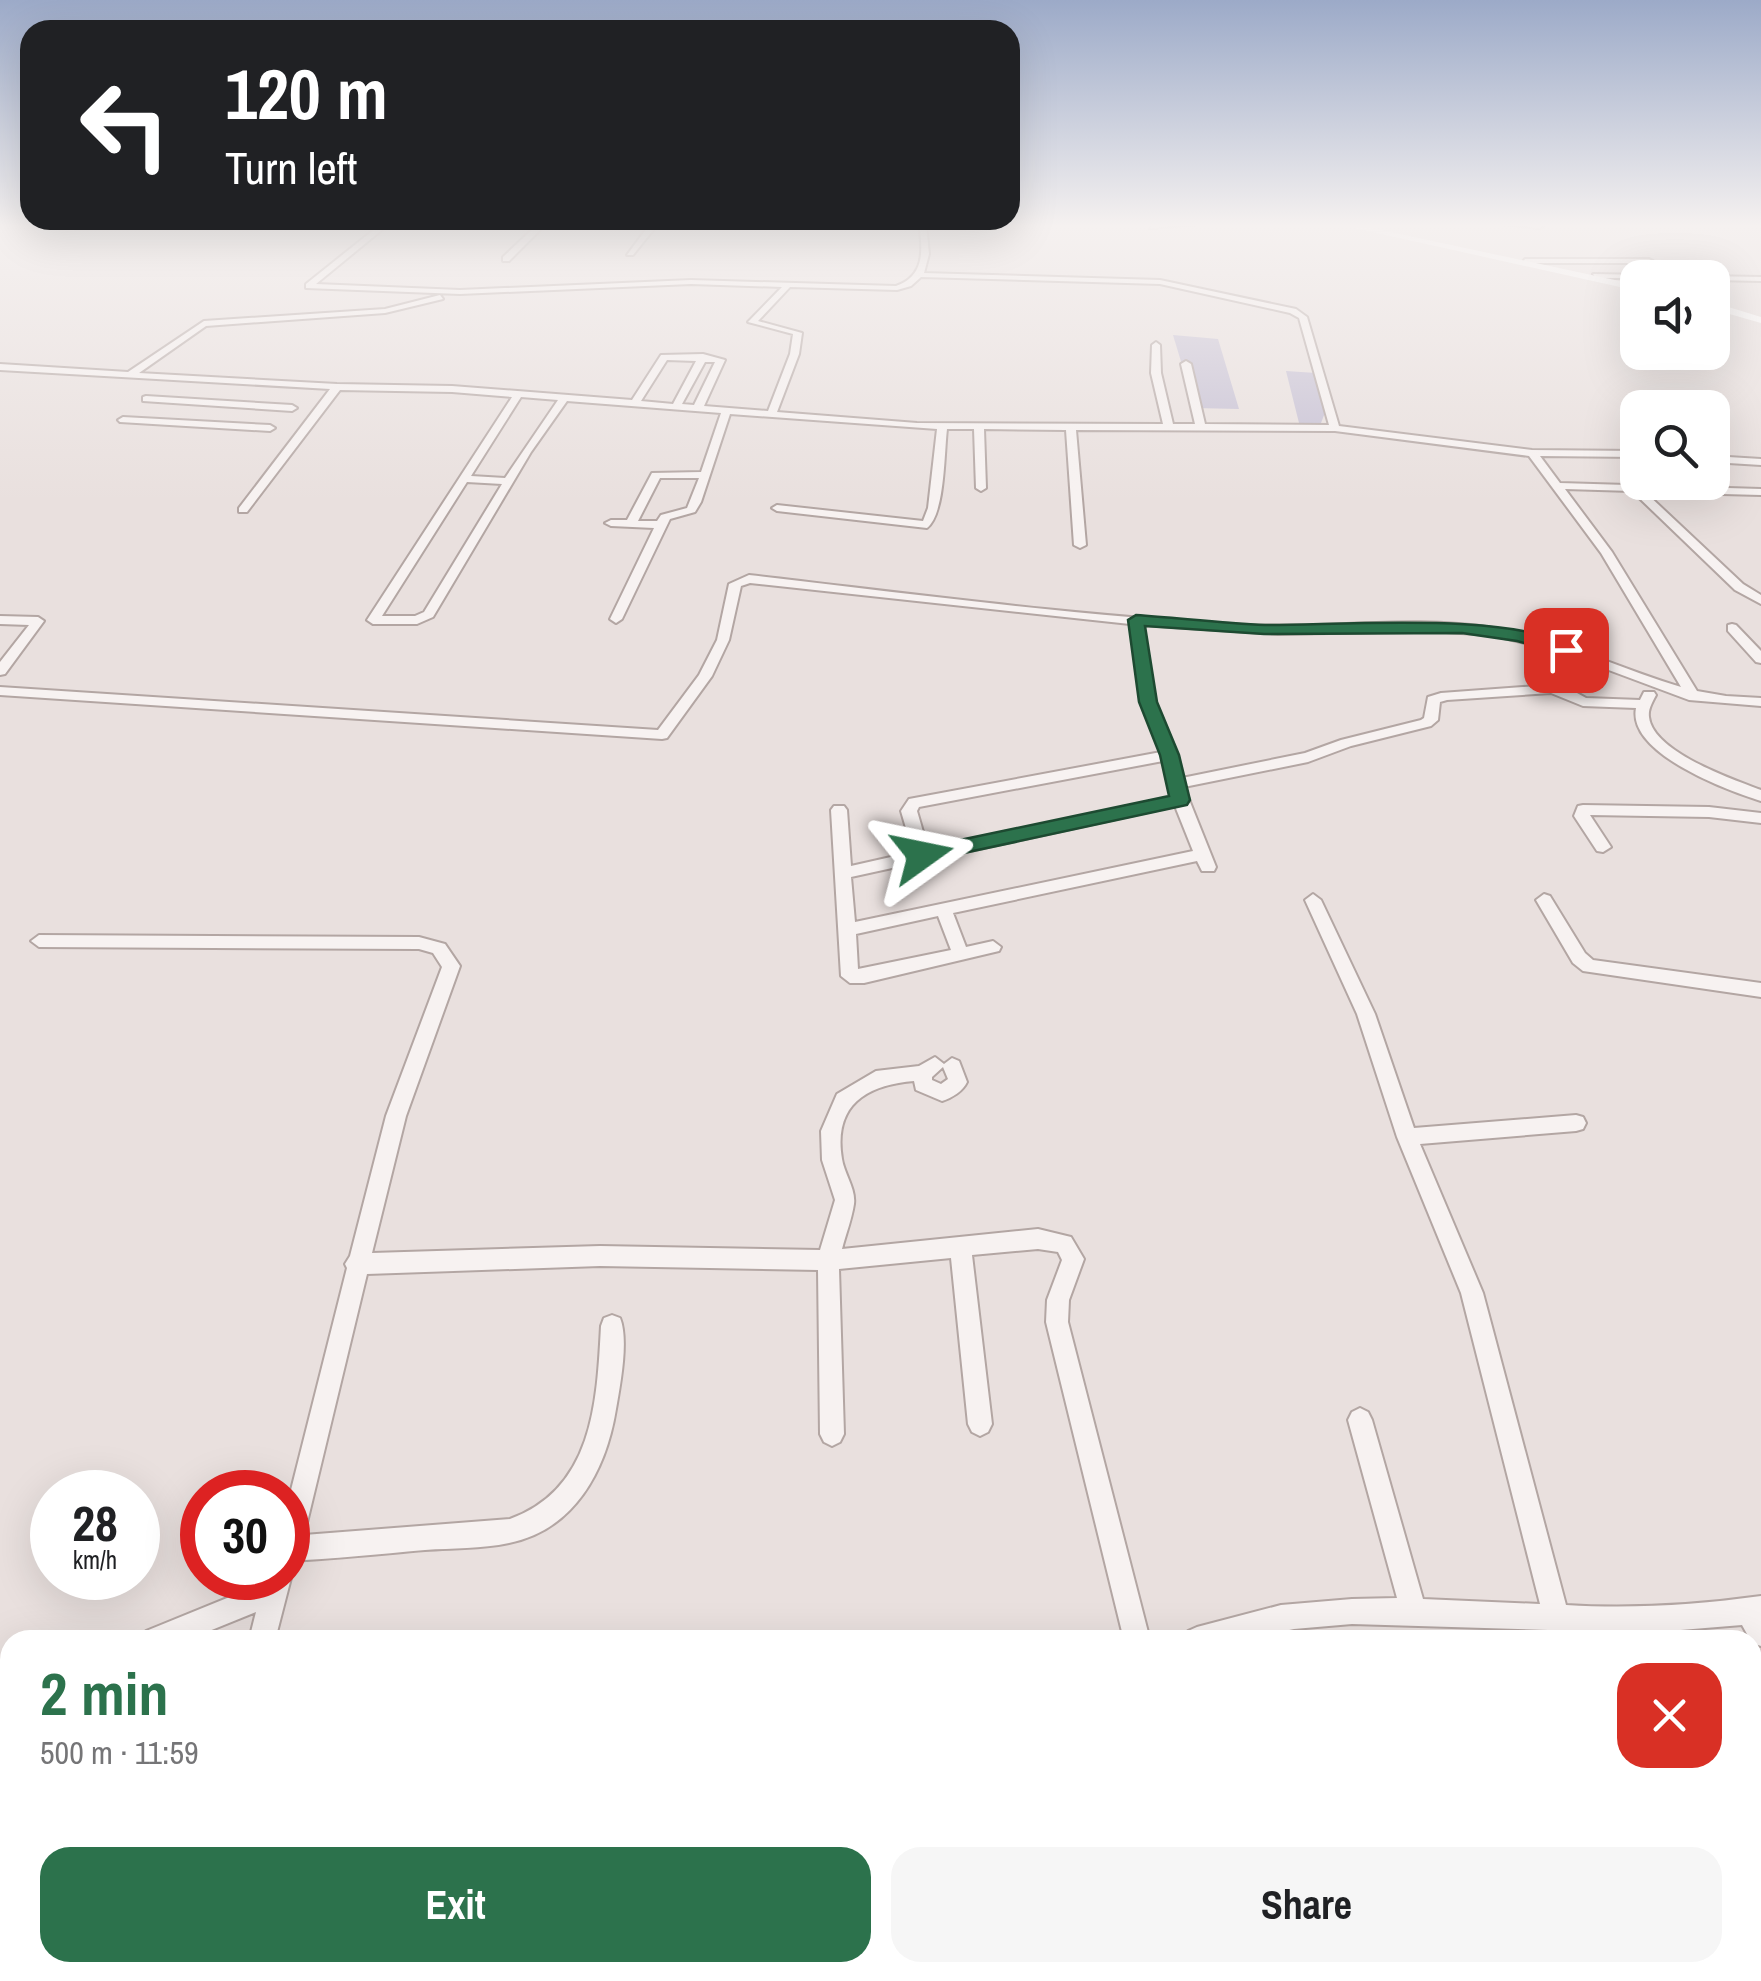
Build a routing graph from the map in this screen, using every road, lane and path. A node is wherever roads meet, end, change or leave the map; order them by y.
1 (309, 316) edge
2 (757, 316) edge
3 (1301, 316) edge
4 (1156, 345) dead end
5 (703, 358) junction
6 (1186, 364) dead end
7 (0, 367) edge
8 (130, 374) junction
9 (244, 382) junction
10 (337, 386) junction
11 (518, 395) junction
12 (146, 399) dead end
13 (564, 399) junction
14 (220, 403) junction
15 (634, 405) junction
16 (676, 407) junction
17 (292, 408) dead end
18 (698, 408) junction
19 (727, 410) junction
20 (772, 414) junction
21 (123, 420) dead end
22 (197, 424) junction
23 (1200, 426) junction
24 (942, 427) junction
25 (978, 427) junction
26 (1169, 427) junction
27 (270, 428) dead end
28 (1071, 428) junction
29 (1335, 428) junction
30 (1532, 453) junction
31 (1620, 454) edge
32 (1730, 460) edge
33 (1761, 462) edge
34 (706, 475) junction
35 (463, 480) junction
36 (508, 481) junction
37 (1558, 486) junction
38 (1620, 487) edge
39 (981, 488) dead end
40 (1730, 491) edge
41 (1761, 492) edge
42 (1648, 500) edge
43 (778, 508) dead end
44 (243, 510) dead end
45 (610, 523) dead end
46 (631, 524) junction
47 (662, 525) junction
48 (1080, 545) dead end
49 (1761, 600) edge
50 (616, 619) dead end
51 (0, 620) edge
52 (1136, 620) junction
53 (1732, 628) dead end
54 (1761, 659) edge
55 (0, 671) edge
56 (1660, 684) junction
57 (0, 691) edge
58 (1694, 696) junction
59 (1761, 702) edge
60 (1642, 704) junction
61 (1170, 755) junction
62 (1178, 792) junction
63 (1761, 796) edge
64 (839, 810) dead end
65 (1761, 818) edge
66 (1603, 847) dead end
67 (922, 855) junction
68 (842, 872) junction
69 (1313, 900) dead end
70 (1544, 900) dead end
71 (943, 909) junction
72 (845, 930) junction
73 (39, 941) dead end
74 (993, 947) dead end
75 (961, 954) junction
76 (1761, 990) edge
77 (936, 1068) dead end
78 (1576, 1123) dead end
79 (1407, 1137) junction
80 (960, 1246) junction
81 (828, 1260) junction
82 (356, 1264) junction
83 (612, 1326) dead end
84 (1360, 1420) dead end
85 (980, 1424) dead end
86 (832, 1434) dead end
87 (307, 1470) edge
88 (310, 1547) edge
89 (242, 1600) edge
90 (271, 1600) edge
91 (1414, 1613) junction
92 (1556, 1618) junction
93 (1757, 1618) edge
94 (177, 1630) edge
95 (264, 1630) edge
96 (1134, 1630) edge
97 (1238, 1630) edge

1 - 8 street
2 - 20 street
3 - 29 street
4 - 26 street
5 - 15 street
5 - 16 street
5 - 18 street
6 - 23 street
7 - 8 street
8 - 9 street
9 - 10 street
9 - 14 street
10 - 11 street
10 - 44 street
11 - 13 street
11 - 35 street
12 - 14 street
13 - 15 street
13 - 36 street
14 - 17 street
14 - 22 street
15 - 16 street
16 - 18 street
18 - 19 street
19 - 20 street
19 - 34 street
20 - 24 street
21 - 22 street
22 - 27 street
23 - 26 street
23 - 29 street
24 - 25 street
24 - 43 street
25 - 28 street
25 - 39 street
26 - 28 street
28 - 48 street
29 - 30 street
30 - 31 street
30 - 37 street
32 - 33 street
34 - 46 street
34 - 47 street
35 - 36 street
35 - 36 street
37 - 38 street
37 - 58 street
40 - 41 street
42 - 49 street
45 - 46 street
46 - 47 street
47 - 50 street
51 - 55 street
52 - 56 street
52 - 57 street
52 - 61 street
53 - 54 street
56 - 58 street
56 - 60 street
58 - 59 street
60 - 62 street
60 - 63 street
61 - 62 street
61 - 67 street
62 - 67 street
62 - 71 street
64 - 68 street
65 - 66 street
67 - 68 street
68 - 72 street
69 - 79 street
70 - 76 street
71 - 72 street
71 - 75 street
72 - 75 street
73 - 82 street
74 - 75 street
77 - 81 street
78 - 79 street
79 - 92 street
80 - 81 street
80 - 85 street
80 - 96 street
81 - 82 street
81 - 86 street
82 - 87 street
83 - 88 street
84 - 91 street
89 - 94 street
90 - 95 street
91 - 92 street
91 - 97 street
92 - 93 street

